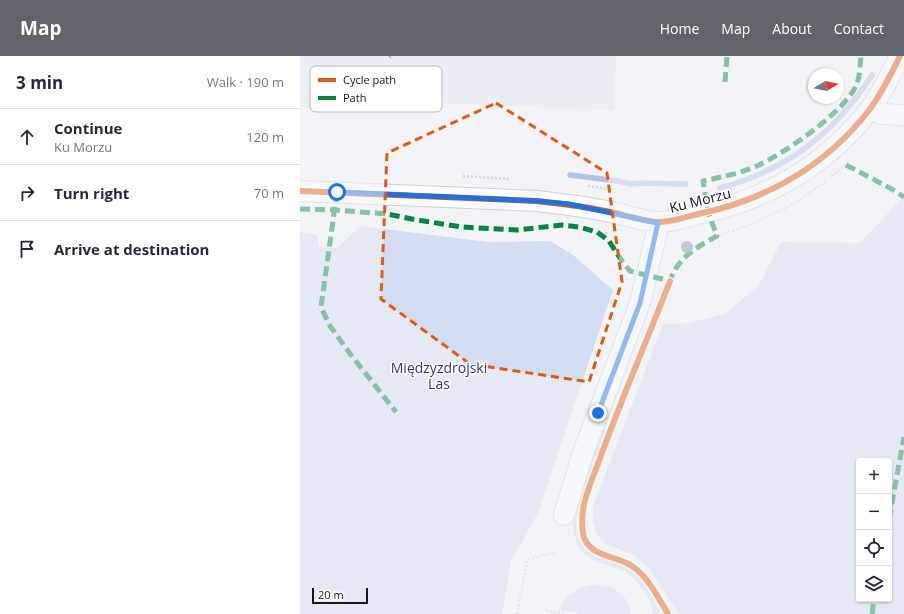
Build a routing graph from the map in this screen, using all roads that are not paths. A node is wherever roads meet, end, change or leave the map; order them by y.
1 (900, 56) edge
2 (871, 108) junction
3 (904, 115) edge
4 (300, 191) edge
5 (658, 223) junction
6 (564, 516) dead end

1 - 2 street, Ku Morzu
2 - 3 street
2 - 5 street, Ku Morzu
4 - 5 street, Ku Morzu
5 - 6 street

